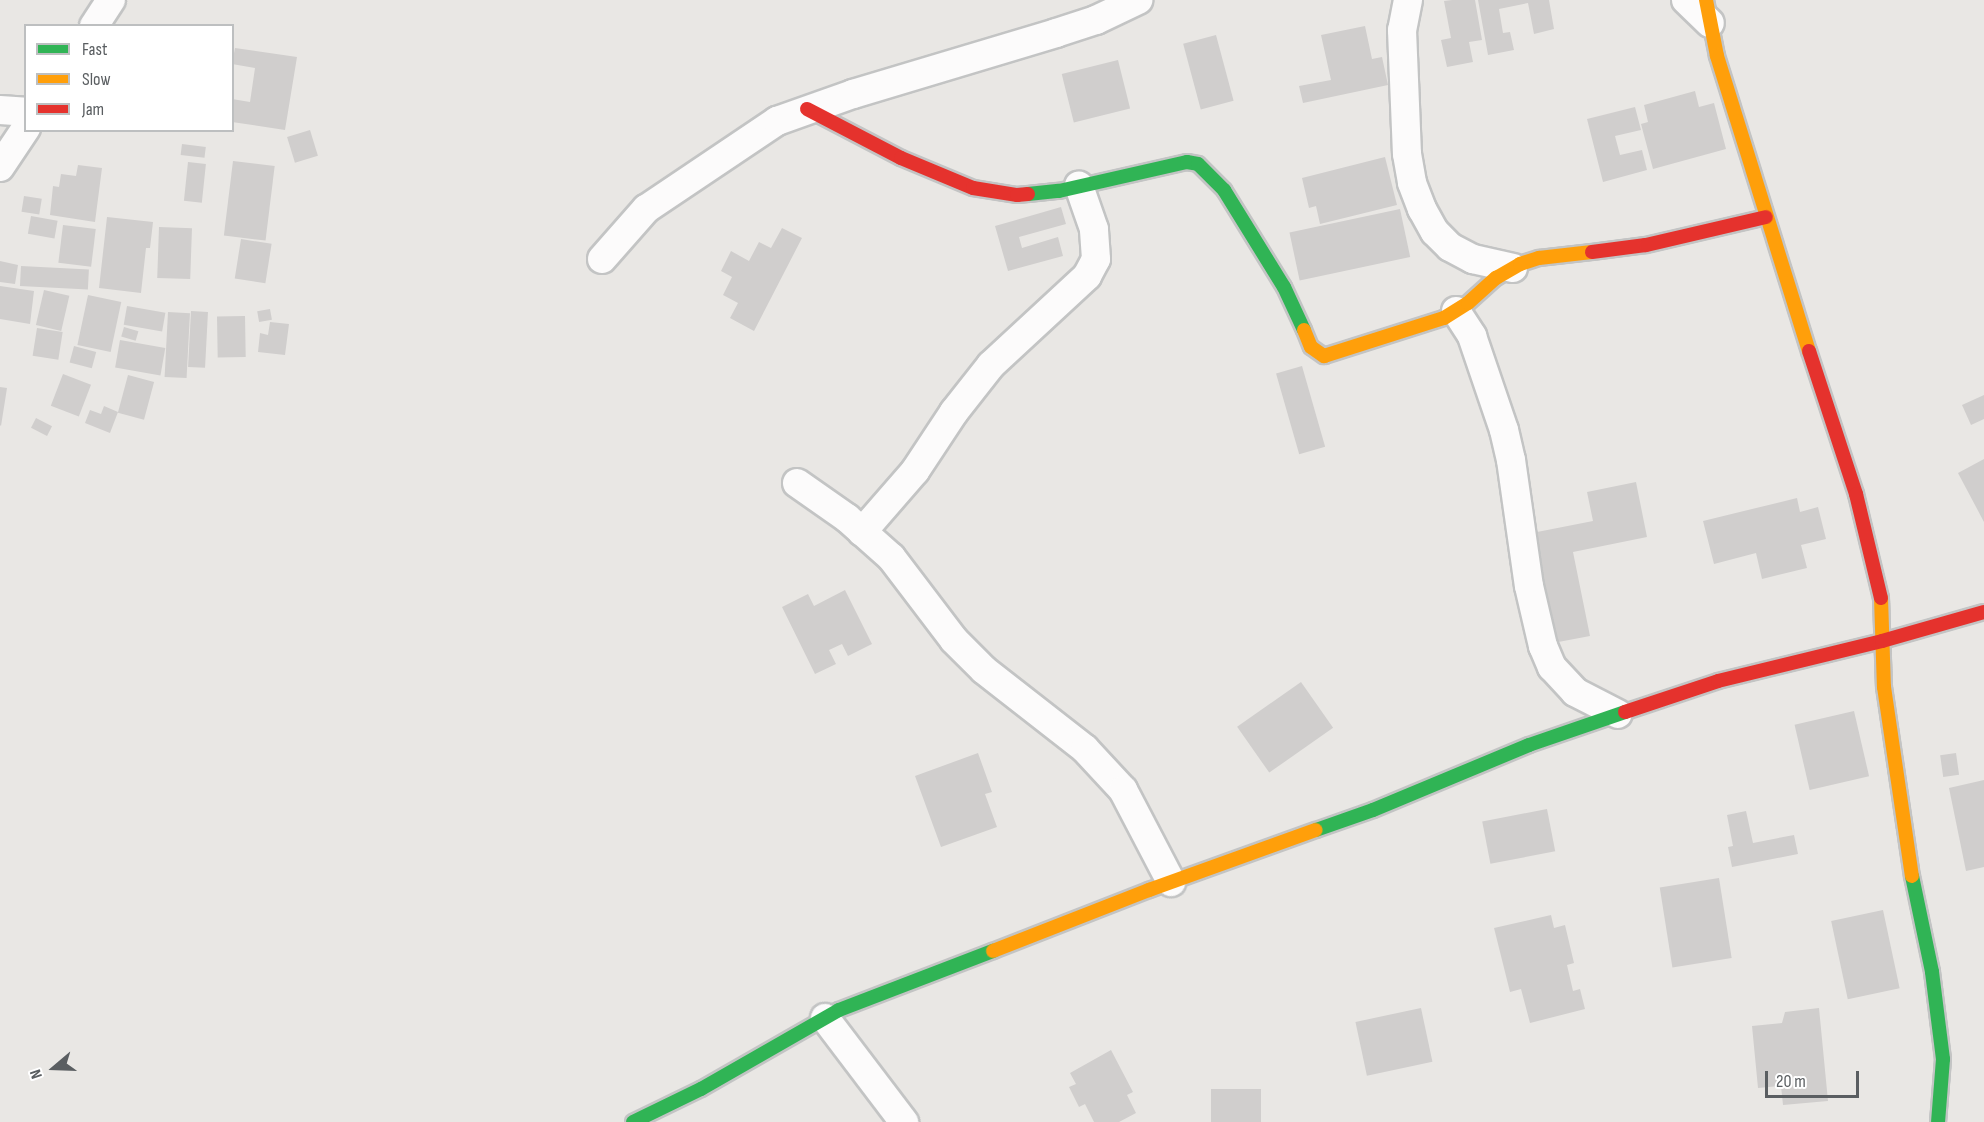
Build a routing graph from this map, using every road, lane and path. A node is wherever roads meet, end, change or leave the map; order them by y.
1 (111, 0) edge
2 (1138, 0) edge
3 (1408, 0) edge
4 (1686, 0) edge
5 (1708, 12) edge
6 (95, 24) edge
7 (807, 109) junction
8 (0, 110) edge
9 (24, 112) edge
10 (24, 131) edge
11 (0, 167) edge
12 (1079, 186) junction
13 (1766, 217) junction
14 (602, 259) dead end
15 (1514, 268) junction
16 (1456, 311) junction
17 (797, 483) dead end
18 (862, 532) junction
19 (1984, 612) edge
20 (1882, 641) junction
21 (1618, 714) junction
22 (1171, 882) junction
23 (825, 1018) junction
24 (633, 1122) edge
25 (904, 1122) edge
26 (1938, 1122) edge

1 - 6 street
2 - 7 street
3 - 15 street
4 - 5 street
5 - 13 street
7 - 12 street
7 - 14 street
8 - 9 street
10 - 11 street
12 - 16 street
12 - 18 street
13 - 15 street
13 - 20 street
15 - 16 street
16 - 21 street
17 - 18 street
18 - 22 street
19 - 20 street
20 - 21 street
20 - 26 street
21 - 22 street
22 - 23 street
23 - 24 street
23 - 25 street

